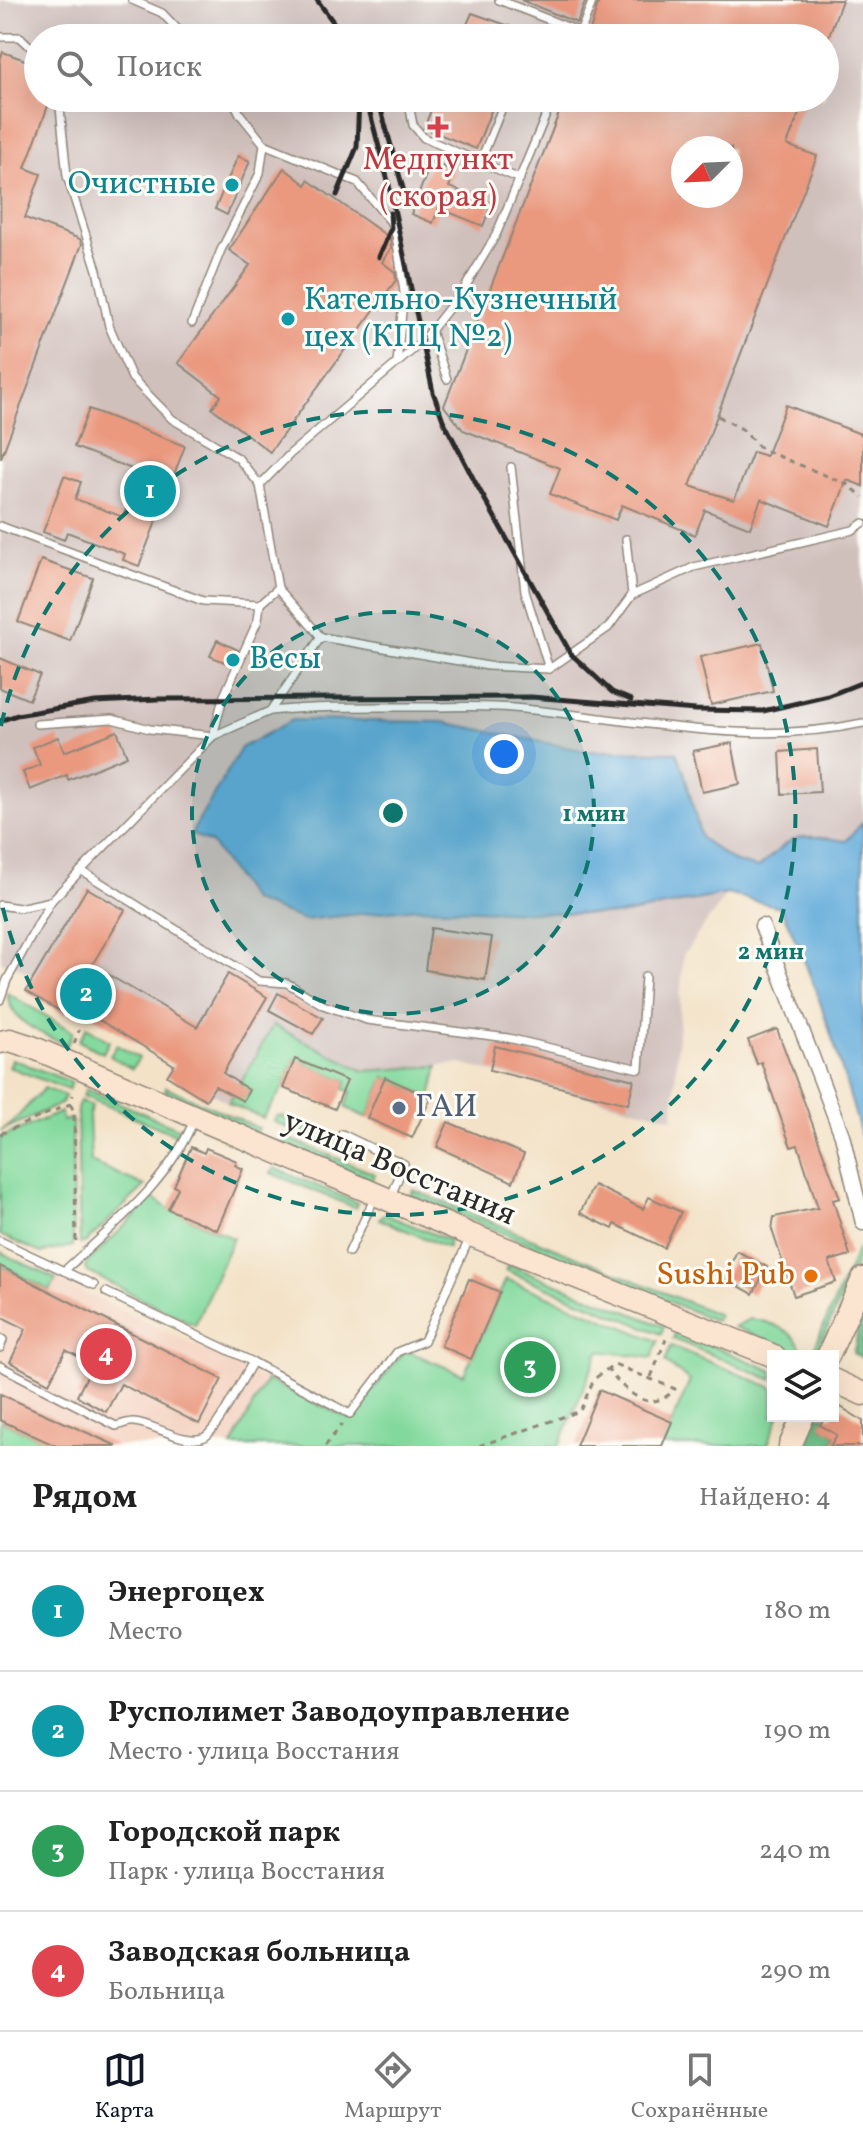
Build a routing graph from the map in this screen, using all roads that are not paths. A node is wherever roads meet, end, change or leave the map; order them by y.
1 (132, 0) edge
2 (499, 0) edge
3 (593, 0) edge
4 (173, 24) edge
5 (554, 24) edge
6 (583, 24) edge
7 (0, 37) edge
8 (24, 41) edge
9 (60, 112) edge
10 (239, 112) edge
11 (411, 112) edge
12 (500, 112) edge
13 (548, 112) edge
14 (264, 144) junction
15 (480, 162) junction
16 (520, 179) junction
17 (192, 323) dead end
18 (431, 331) junction
19 (397, 363) junction
20 (447, 379) dead end
21 (511, 467) dead end
22 (260, 485) junction
23 (863, 523) edge
24 (0, 526) edge
25 (626, 539) dead end
26 (278, 588) junction
27 (632, 595) junction
28 (260, 604) junction
29 (321, 637) junction
30 (549, 669) junction
31 (270, 711) junction
32 (863, 723) edge
33 (37, 724) dead end
34 (213, 736) junction
35 (82, 871) junction
36 (51, 901) junction
37 (0, 905) edge
38 (762, 926) dead end
39 (645, 976) dead end
40 (0, 1000) edge
41 (0, 1042) edge
42 (195, 1118) junction
43 (342, 1134) dead end
44 (383, 1198) junction
45 (863, 1223) edge
46 (471, 1235) junction
47 (0, 1241) edge
48 (349, 1252) dead end
49 (64, 1271) junction
50 (863, 1279) edge
51 (94, 1285) dead end
52 (106, 1292) dead end
53 (0, 1338) edge
54 (0, 1348) edge
55 (831, 1350) edge
56 (767, 1353) edge
57 (253, 1362) junction
58 (0, 1366) edge
59 (839, 1383) edge
60 (863, 1394) edge
61 (800, 1422) edge
62 (790, 1446) edge

1 - 4 lane
2 - 5 lane
3 - 6 lane
7 - 8 lane
9 - 22 lane
10 - 14 lane
11 - 15 lane
12 - 15 lane
13 - 16 lane
14 - 17 lane
14 - 19 lane
15 - 16 lane
16 - 18 lane
18 - 19 lane
18 - 20 lane
19 - 22 lane
21 - 30 lane
22 - 26 lane
23 - 27 lane
24 - 28 lane
25 - 27 lane
26 - 28 lane
26 - 29 lane
27 - 30 lane
28 - 34 lane
29 - 30 lane
29 - 31 lane
31 - 32 lane
31 - 34 lane
33 - 34 lane
34 - 35 lane
35 - 36 lane
35 - 39 lane
36 - 37 lane
36 - 40 lane
38 - 45 street
41 - 42 street, улица Восстания
42 - 44 street, улица Восстания
42 - 49 lane
43 - 44 lane
44 - 46 street, улица Восстания
44 - 48 lane
46 - 56 street, улица Восстания
46 - 57 lane
47 - 49 lane
49 - 51 lane
50 - 55 street
52 - 57 lane
53 - 54 lane
57 - 58 lane
59 - 60 street
61 - 62 street

